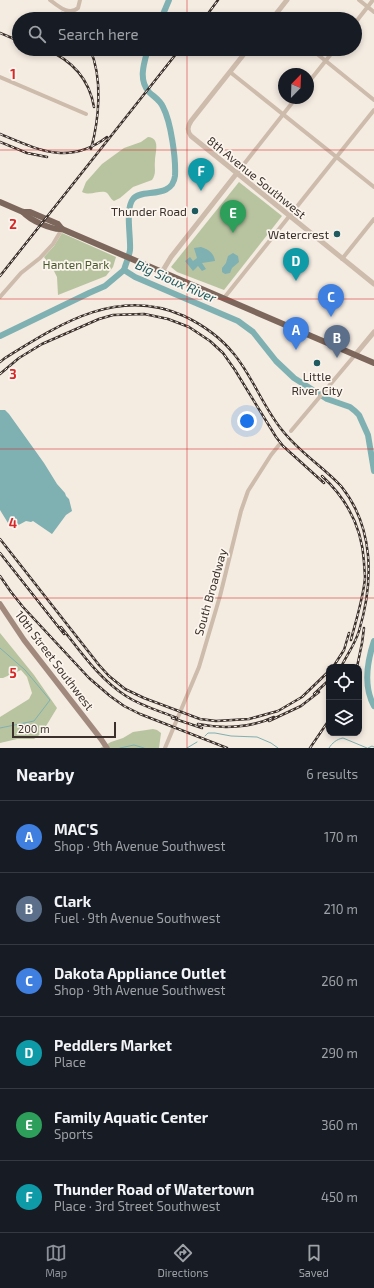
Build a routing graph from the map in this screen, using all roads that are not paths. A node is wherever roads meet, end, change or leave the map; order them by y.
1 (50, 0) edge
2 (80, 0) edge
3 (287, 0) edge
4 (359, 0) edge
5 (373, 0) edge
6 (368, 7) junction
7 (278, 12) edge
8 (374, 12) edge
9 (362, 14) edge
10 (243, 56) edge
11 (320, 56) edge
12 (330, 56) edge
13 (326, 61) junction
14 (230, 72) junction
15 (314, 76) edge
16 (0, 77) edge
17 (374, 100) edge
18 (291, 104) edge
19 (374, 110) edge
20 (86, 114) dead end
21 (283, 114) junction
22 (337, 157) junction
23 (237, 173) junction
24 (374, 187) edge
25 (0, 202) edge
26 (290, 216) junction
27 (374, 219) edge
28 (62, 229) junction
29 (342, 259) junction
30 (162, 272) junction
31 (374, 284) edge
32 (0, 297) edge
33 (224, 298) junction
34 (374, 332) edge
35 (355, 355) junction
36 (374, 363) edge
37 (291, 431) dead end
38 (279, 445) dead end
39 (0, 604) edge
40 (106, 748) edge
41 (165, 748) edge

1 - 2 street
3 - 7 street
4 - 6 street
5 - 6 street
6 - 8 street
6 - 9 street
10 - 14 street
11 - 13 street
12 - 13 street
13 - 15 street
13 - 17 street
14 - 21 street
14 - 23 street, 8th Avenue Southwest
16 - 20 street
18 - 21 street
19 - 22 street
21 - 22 street
21 - 23 street
22 - 24 street
22 - 26 street
23 - 26 street, 8th Avenue Southwest
23 - 30 street
25 - 28 main road
26 - 29 street, 8th Avenue Southwest
26 - 33 street
27 - 29 street
28 - 30 main road
28 - 32 street
29 - 31 street, 8th Avenue Southwest
30 - 33 main road
33 - 35 main road
34 - 35 street
35 - 36 main road
35 - 37 street
38 - 41 street, South Broadway
39 - 40 main road, 10th Street Southwest

